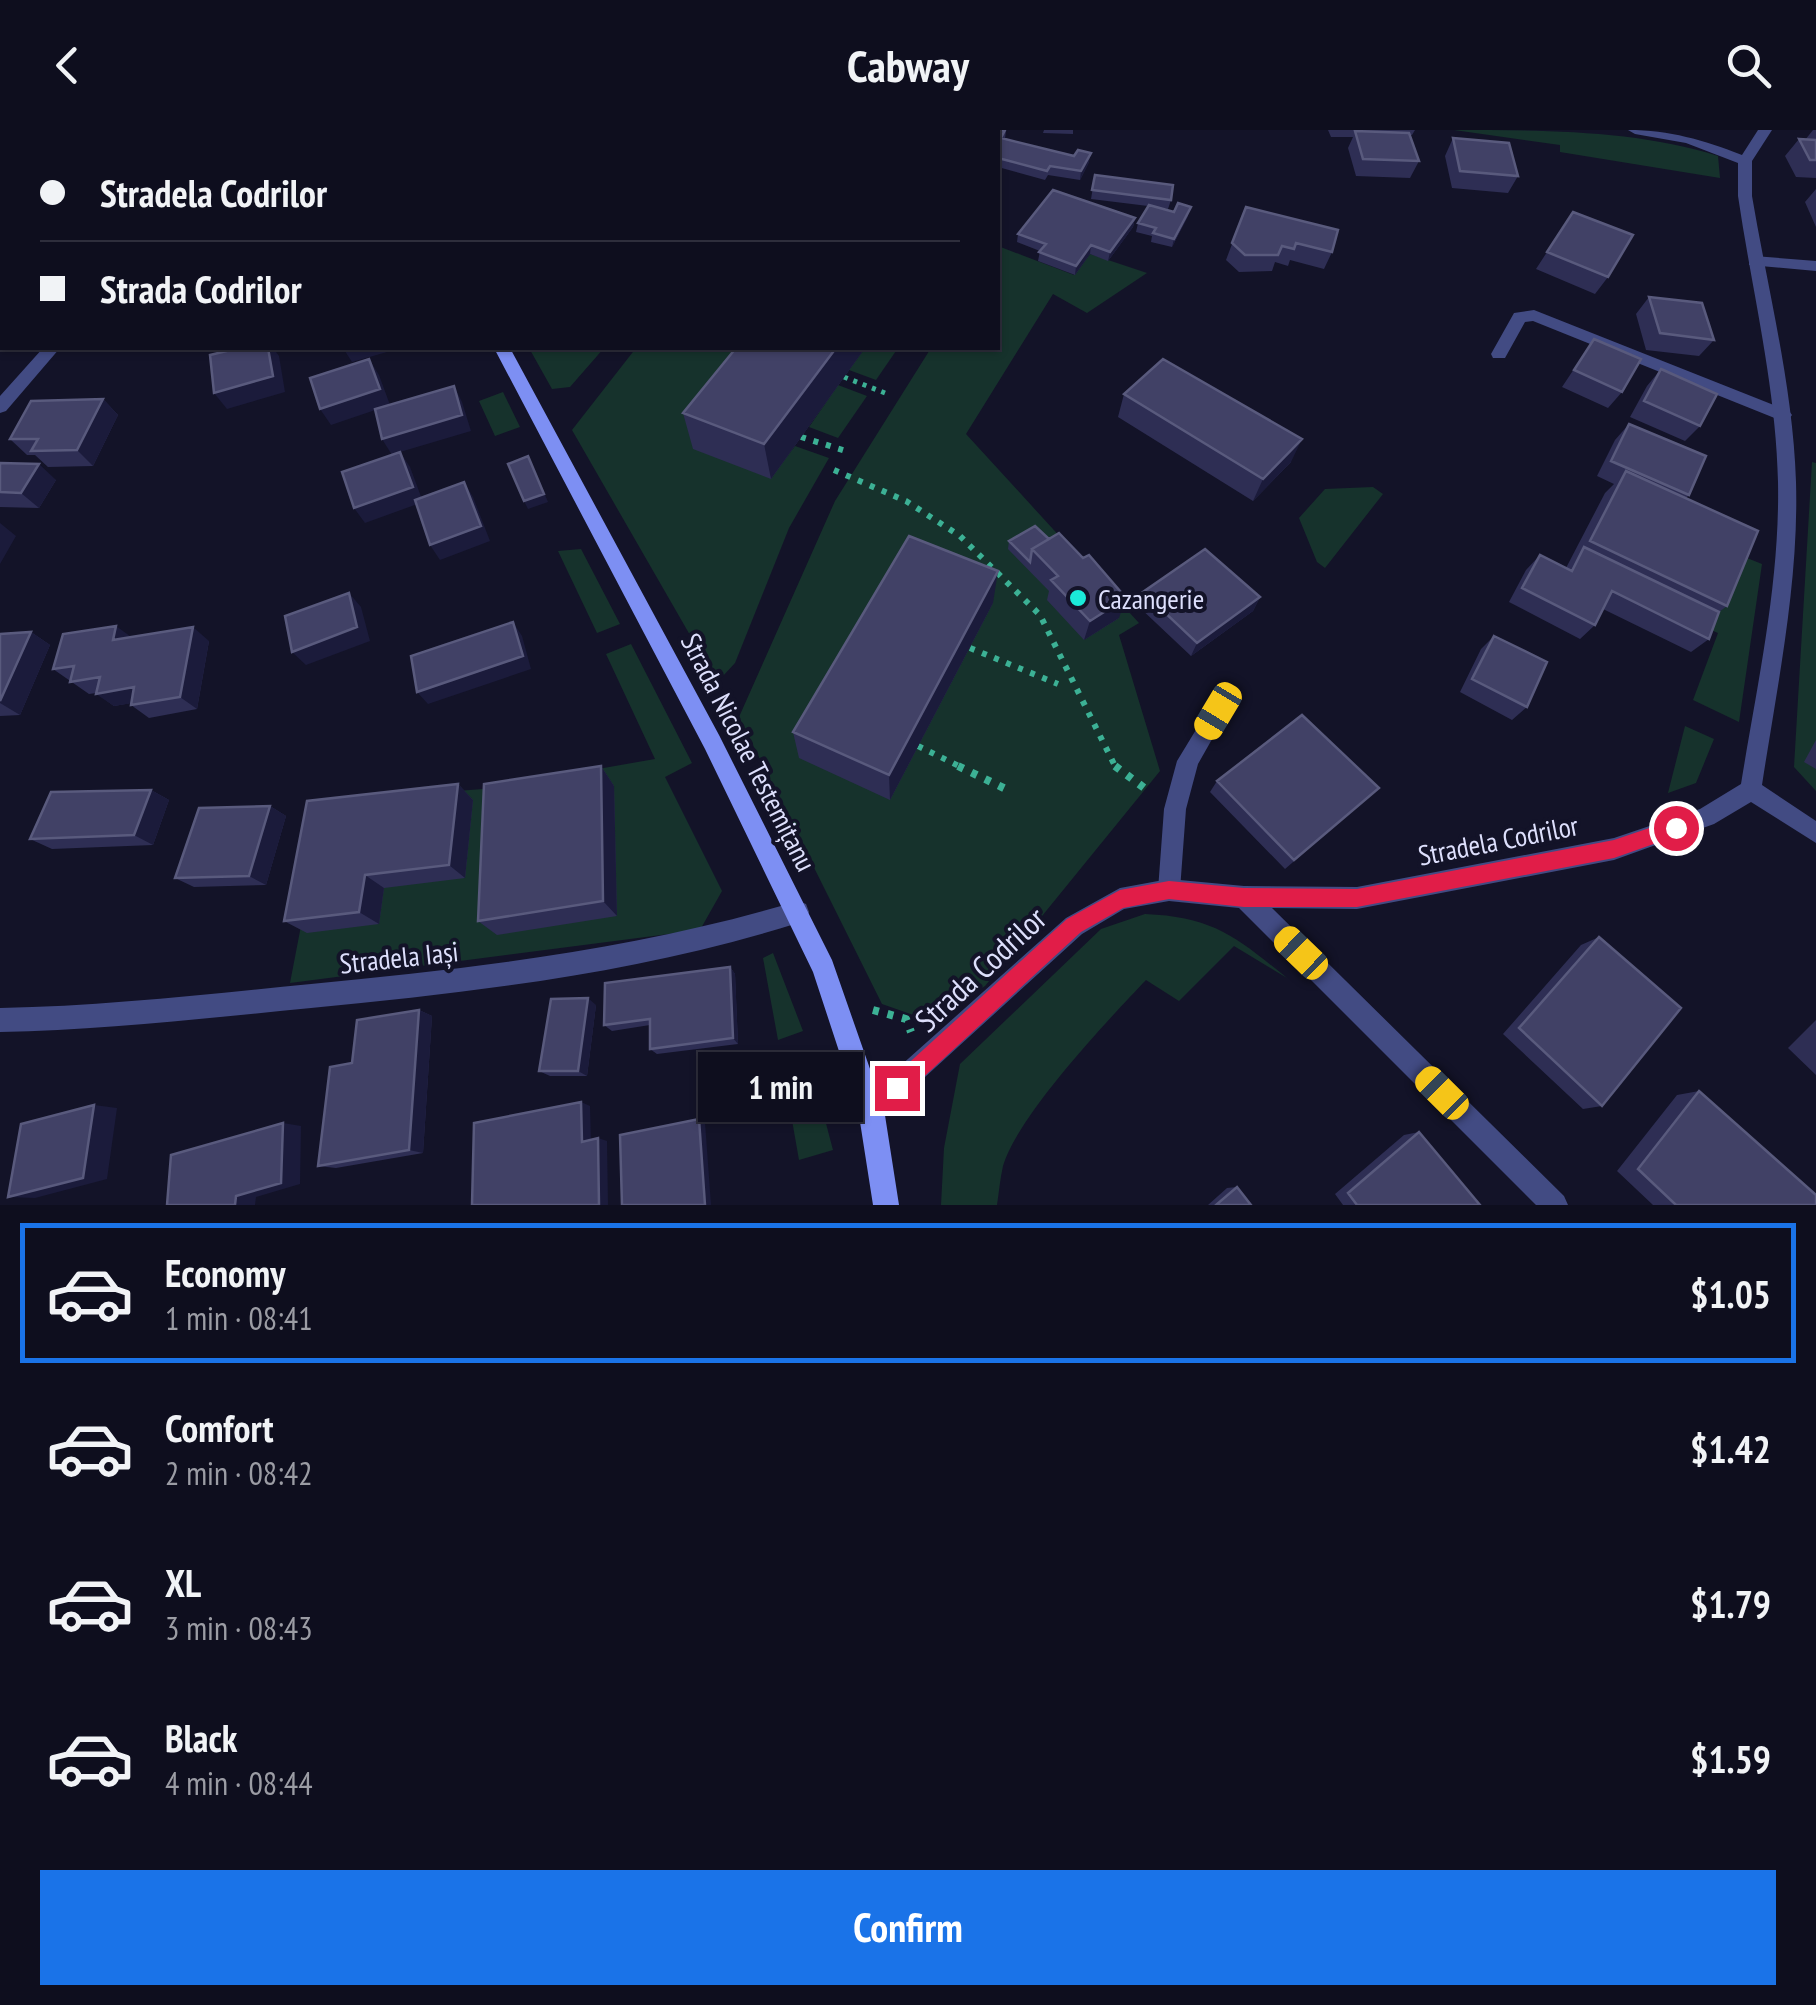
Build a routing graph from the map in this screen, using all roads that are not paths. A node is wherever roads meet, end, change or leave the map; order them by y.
1 (1635, 130) edge
2 (1765, 130) edge
3 (1745, 162) junction
4 (1754, 261) junction
5 (1816, 266) edge
6 (50, 350) edge
7 (503, 350) edge
8 (1499, 354) dead end
9 (0, 407) edge
10 (1783, 415) junction
11 (1218, 711) dead end
12 (1751, 790) junction
13 (1816, 833) edge
14 (1169, 890) junction
15 (1244, 898) junction
16 (798, 912) junction
17 (0, 1020) edge
18 (871, 1109) junction
19 (886, 1205) edge
20 (1555, 1205) edge

1 - 3 street
2 - 3 street
3 - 4 street
4 - 5 street
4 - 10 street
6 - 9 street
7 - 16 street, Strada Nicolae Testemițanu
8 - 10 street
10 - 12 street
11 - 14 street
12 - 13 street
12 - 15 street, Stradela Codrilor
14 - 15 street, Strada Codrilor
14 - 18 street, Strada Codrilor
15 - 20 street
16 - 17 street, Stradela Iași
16 - 18 street, Strada Nicolae Testemițanu
18 - 19 street, Strada Nicolae Testemițanu

